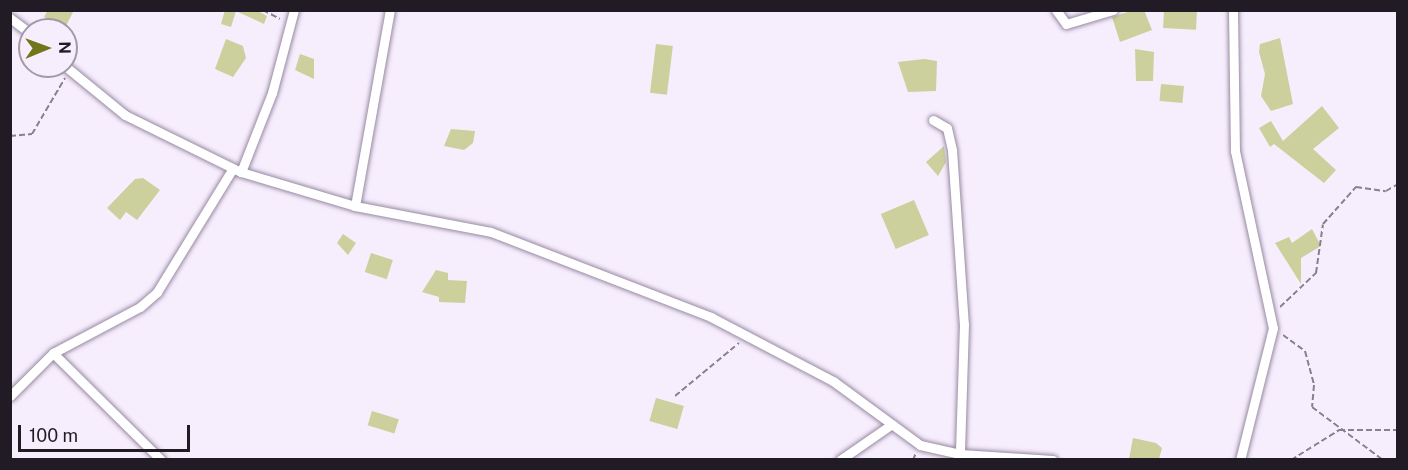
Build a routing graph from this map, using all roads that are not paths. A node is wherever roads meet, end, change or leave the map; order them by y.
1 (294, 10) edge
2 (390, 10) edge
3 (1056, 10) edge
4 (1113, 10) edge
5 (1233, 10) edge
6 (78, 77) edge
7 (933, 120) dead end
8 (237, 170) junction
9 (355, 206) junction
10 (53, 353) junction
11 (10, 396) edge
12 (892, 424) junction
13 (960, 454) junction
14 (160, 459) edge
15 (840, 459) edge
16 (1053, 459) edge
17 (1240, 459) edge

1 - 8 street
2 - 9 street
3 - 4 street
5 - 17 street
6 - 8 street
7 - 13 street
8 - 9 street
8 - 10 street
9 - 12 street
10 - 11 street
10 - 14 street
12 - 13 street
12 - 15 street
13 - 16 street

